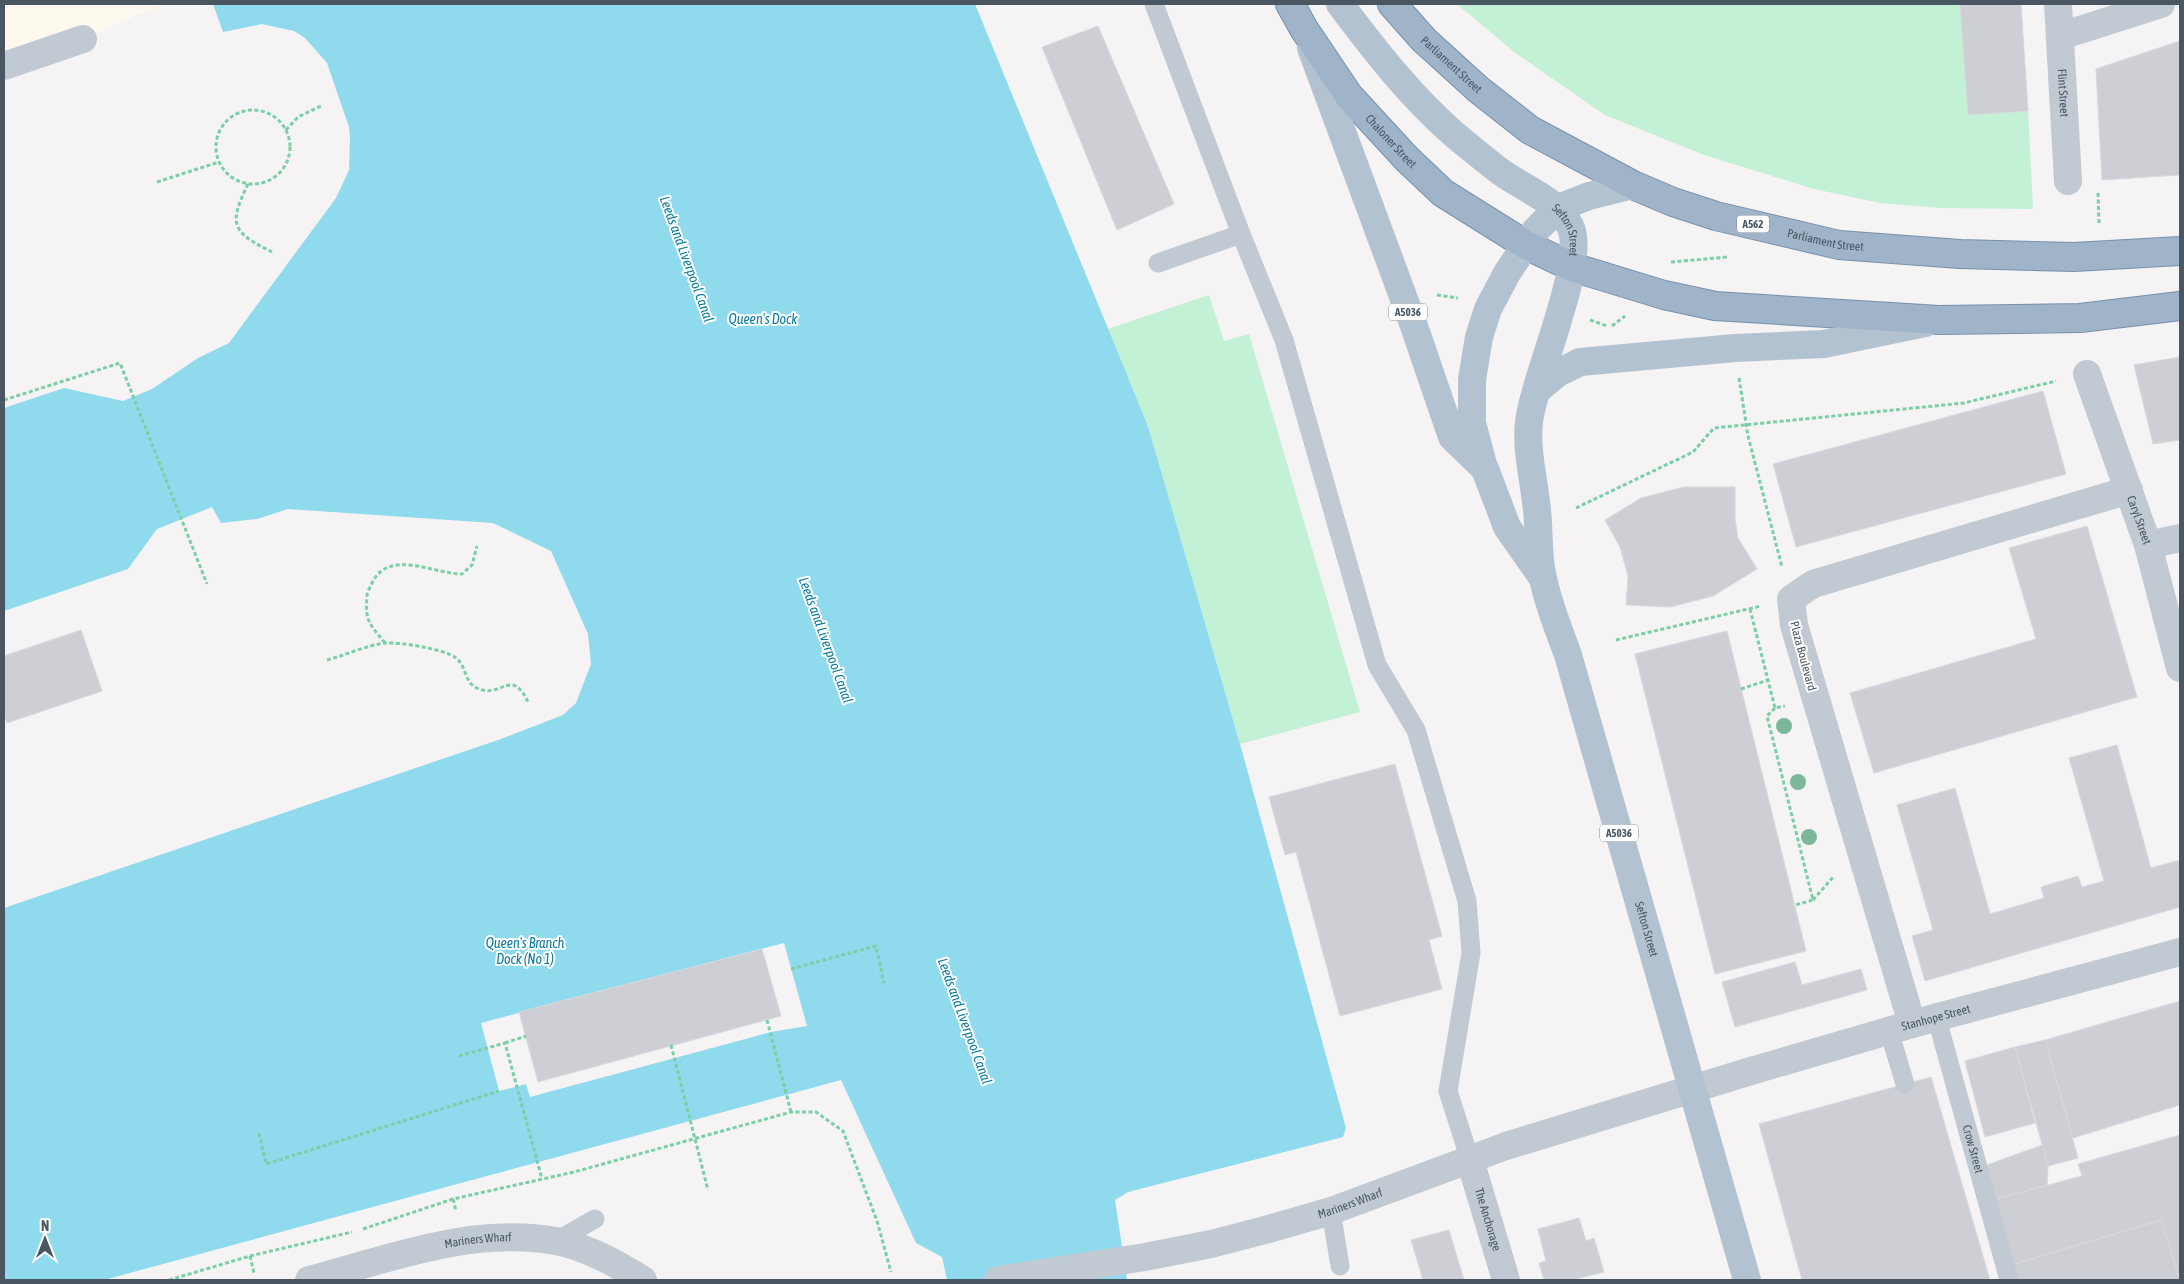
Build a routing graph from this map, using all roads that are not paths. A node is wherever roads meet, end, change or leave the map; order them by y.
1 (1154, 4) edge
2 (1290, 4) edge
3 (1340, 4) edge
4 (1392, 4) edge
5 (2058, 4) edge
6 (2161, 4) edge
7 (1304, 29) junction
8 (2061, 36) junction
9 (84, 39) dead end
10 (4, 66) edge
11 (2068, 181) dead end
12 (1633, 185) junction
13 (1558, 208) junction
14 (1240, 234) junction
15 (1526, 245) junction
16 (2180, 251) edge
17 (1158, 263) dead end
18 (1572, 267) junction
19 (2180, 306) edge
20 (1939, 320) junction
21 (2087, 374) road end
22 (1536, 391) junction
23 (1485, 469) junction
24 (2129, 490) junction
25 (2180, 538) edge
26 (2148, 545) junction
27 (1542, 577) junction
28 (2180, 668) edge
29 (2180, 952) edge
30 (1912, 1025) junction
31 (1905, 1084) dead end
32 (1693, 1089) junction
33 (1470, 1160) junction
34 (1331, 1211) junction
35 (595, 1219) dead end
36 (556, 1241) junction
37 (1340, 1266) dead end
38 (366, 1273) edge
39 (309, 1280) edge
40 (643, 1280) edge
41 (998, 1280) edge
42 (1506, 1280) edge
43 (1747, 1280) edge
44 (2009, 1280) edge

1 - 14 lane
2 - 7 highway, Chaloner Street / A5036
3 - 13 main road, Sefton Street / A5036
4 - 12 highway, Parliament Street / A562
5 - 8 street, Flint Street
6 - 8 street
7 - 15 highway, Chaloner Street
7 - 23 main road, Sefton Street / A5036
8 - 11 street, Flint Street
9 - 10 street
12 - 13 main road, A5036
12 - 16 highway, Parliament Street / A562
13 - 15 main road, A5036
13 - 18 main road, Sefton Street / A5036
14 - 17 lane
14 - 33 lane
15 - 18 highway
15 - 23 main road, A5036
18 - 20 highway
18 - 22 main road, Sefton Street / A5036
19 - 20 highway
20 - 22 main road
21 - 24 street, Caryl Street
22 - 27 main road, Sefton Street / A5036
23 - 27 main road, Sefton Street / A5036
24 - 26 street, Caryl Street
24 - 30 street, Plaza Boulevard
25 - 26 street
26 - 28 street, Caryl Street
27 - 32 main road, Sefton Street / A5036
29 - 30 street, Stanhope Street
30 - 31 lane
30 - 32 street, Stanhope Street
30 - 44 lane, Crow Street
32 - 33 street, Mariners Wharf
32 - 43 main road, Sefton Street / A5036
33 - 34 street, Mariners Wharf
33 - 42 street, The Anchorage
34 - 37 lane
34 - 41 street, Mariners Wharf
35 - 36 lane
36 - 38 street, Mariners Wharf
36 - 40 street, Mariners Wharf
38 - 39 street, Mariners Wharf

